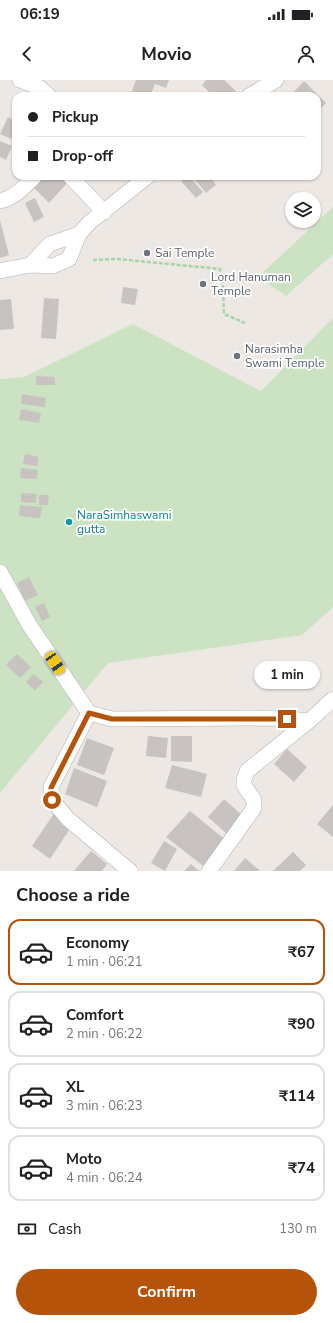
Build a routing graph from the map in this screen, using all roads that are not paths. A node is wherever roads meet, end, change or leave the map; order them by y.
1 (20, 80) edge
2 (276, 80) edge
3 (44, 92) edge
4 (256, 92) edge
5 (32, 180) edge
6 (74, 180) edge
7 (143, 180) edge
8 (0, 201) edge
9 (104, 212) junction
10 (79, 234) junction
11 (30, 266) junction
12 (0, 271) edge
13 (0, 572) edge
14 (332, 702) edge
15 (89, 713) junction
16 (309, 721) junction
17 (130, 871) edge
18 (209, 871) edge

1 - 3 street
2 - 4 street
5 - 8 street
6 - 9 street
7 - 9 street
9 - 10 street
10 - 11 street
10 - 11 street
11 - 12 street
13 - 15 street
14 - 16 street
15 - 16 street
15 - 17 street
16 - 18 street

